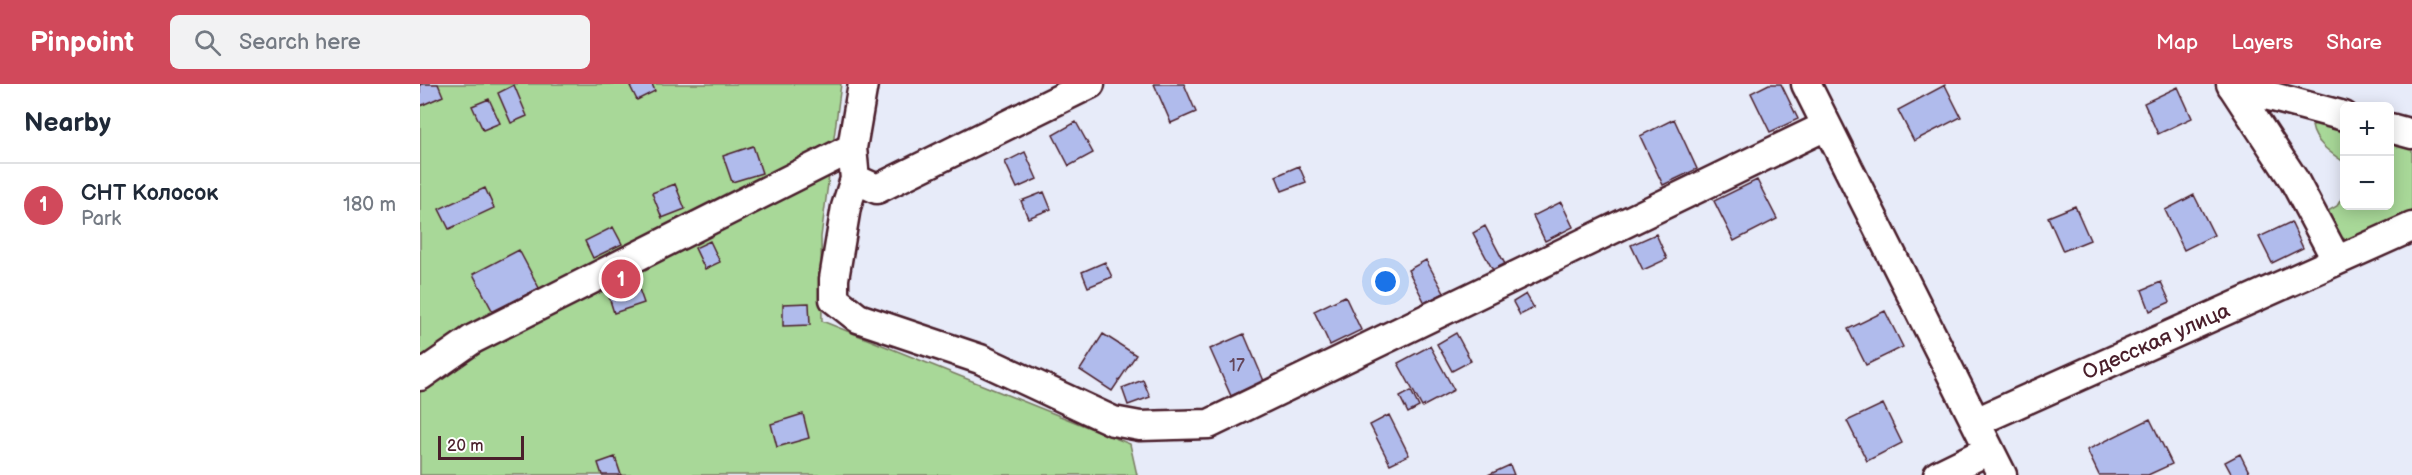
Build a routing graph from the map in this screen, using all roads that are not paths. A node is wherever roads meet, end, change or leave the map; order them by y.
1 (863, 84) edge
2 (1090, 84) edge
3 (1806, 84) edge
4 (2231, 85) edge
5 (2340, 115) edge
6 (1826, 126) junction
7 (2394, 129) edge
8 (2412, 134) edge
9 (852, 148) junction
10 (855, 179) junction
11 (2412, 227) edge
12 (2336, 260) junction
13 (420, 376) edge
14 (1976, 422) junction
15 (1989, 450) junction
16 (1938, 475) edge
17 (2002, 475) edge

1 - 9 street
2 - 10 street
3 - 6 street
4 - 5 street
4 - 12 street
6 - 10 street
6 - 14 street
7 - 8 street
9 - 10 street
9 - 13 street
11 - 12 street, Одесская улица
12 - 14 street, Одесская улица
14 - 15 street
15 - 16 street
15 - 17 street

